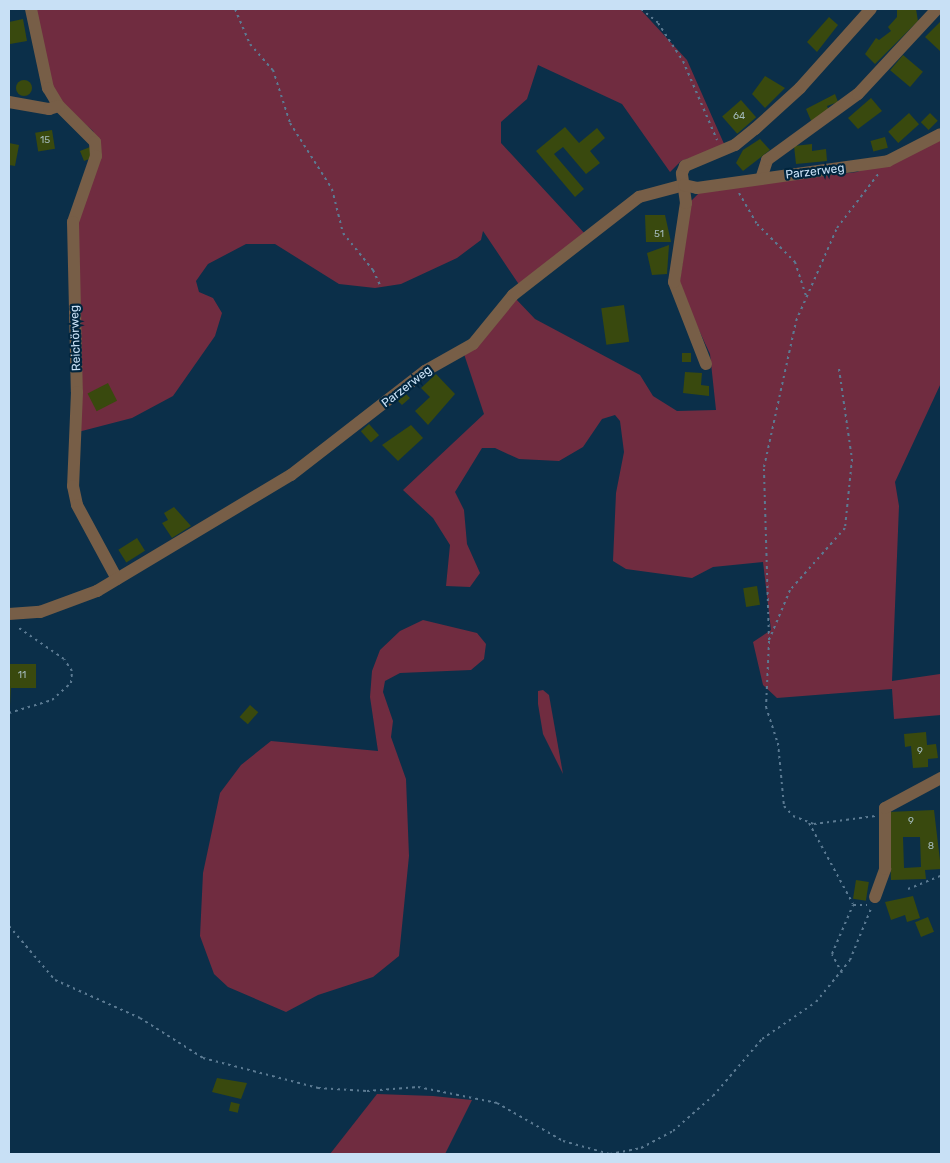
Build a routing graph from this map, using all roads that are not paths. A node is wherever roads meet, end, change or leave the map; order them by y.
1 (31, 9) edge
2 (871, 9) edge
3 (936, 10) dead end
4 (9, 102) edge
5 (59, 106) junction
6 (941, 134) edge
7 (761, 179) junction
8 (684, 185) junction
9 (706, 364) dead end
10 (117, 579) junction
11 (11, 614) edge
12 (941, 778) edge
13 (874, 901) road end

1 - 5 street, Reichörweg
2 - 8 street
3 - 7 street
4 - 5 street
5 - 10 street, Reichörweg
6 - 7 street, Parzerweg
7 - 8 street, Parzerweg
8 - 9 street
8 - 10 street, Parzerweg
10 - 11 street, Parzerweg
12 - 13 street

